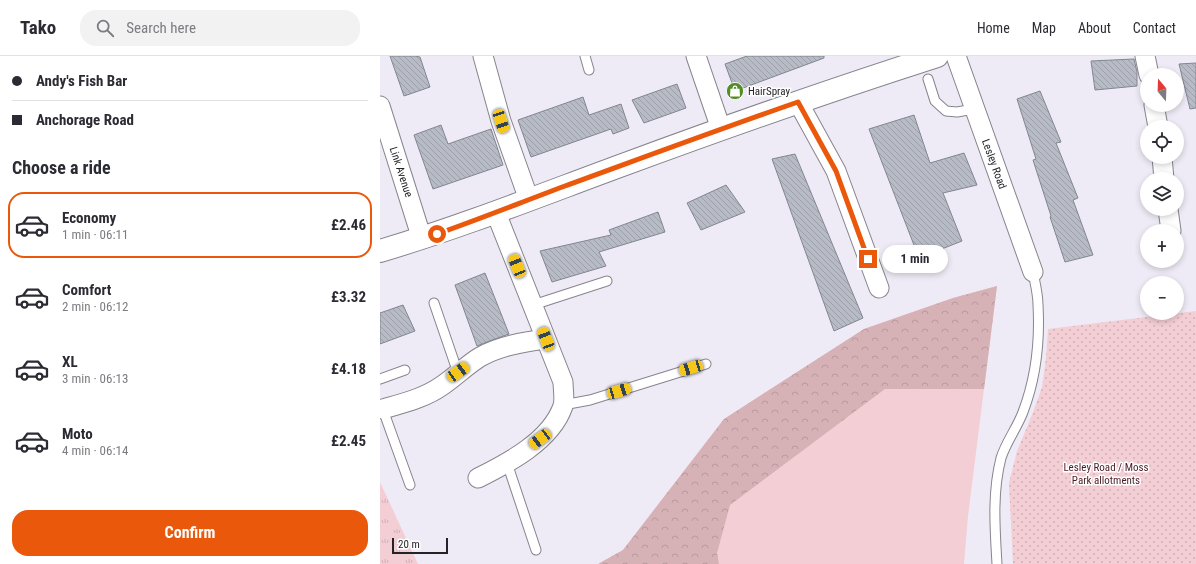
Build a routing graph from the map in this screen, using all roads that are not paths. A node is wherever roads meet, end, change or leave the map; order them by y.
1 (483, 56) edge
2 (585, 56) edge
3 (696, 56) edge
4 (938, 56) edge
5 (956, 56) edge
6 (1145, 56) edge
7 (1148, 68) edge
8 (590, 70) dead end
9 (928, 79) dead end
10 (798, 102) junction
11 (380, 106) edge
12 (974, 109) junction
13 (721, 129) junction
14 (529, 200) junction
15 (496, 213) junction
16 (422, 239) junction
17 (380, 251) edge
18 (1033, 272) joint
19 (606, 281) dead end
20 (879, 288) dead end
21 (434, 303) dead end
22 (533, 305) junction
23 (546, 339) junction
24 (706, 364) dead end
25 (405, 370) dead end
26 (458, 372) junction
27 (380, 379) edge
28 (381, 405) edge
29 (563, 405) junction
30 (507, 463) junction
31 (478, 478) dead end
32 (410, 485) dead end
33 (536, 550) dead end
34 (997, 564) edge

1 - 14 street
2 - 8 lane
3 - 13 street
4 - 10 main road
5 - 12 street, Lesley Road
6 - 7 street
9 - 12 lane
10 - 13 main road
10 - 20 street
11 - 16 street, Link Avenue
12 - 18 street, Lesley Road
13 - 14 main road
14 - 15 main road
15 - 16 main road
15 - 22 street
16 - 17 main road
18 - 34 lane
19 - 22 lane
21 - 26 lane
22 - 23 street
23 - 26 street
23 - 29 street
24 - 29 lane
25 - 27 lane
26 - 28 street
28 - 32 lane
29 - 30 street
30 - 31 street
30 - 33 lane

